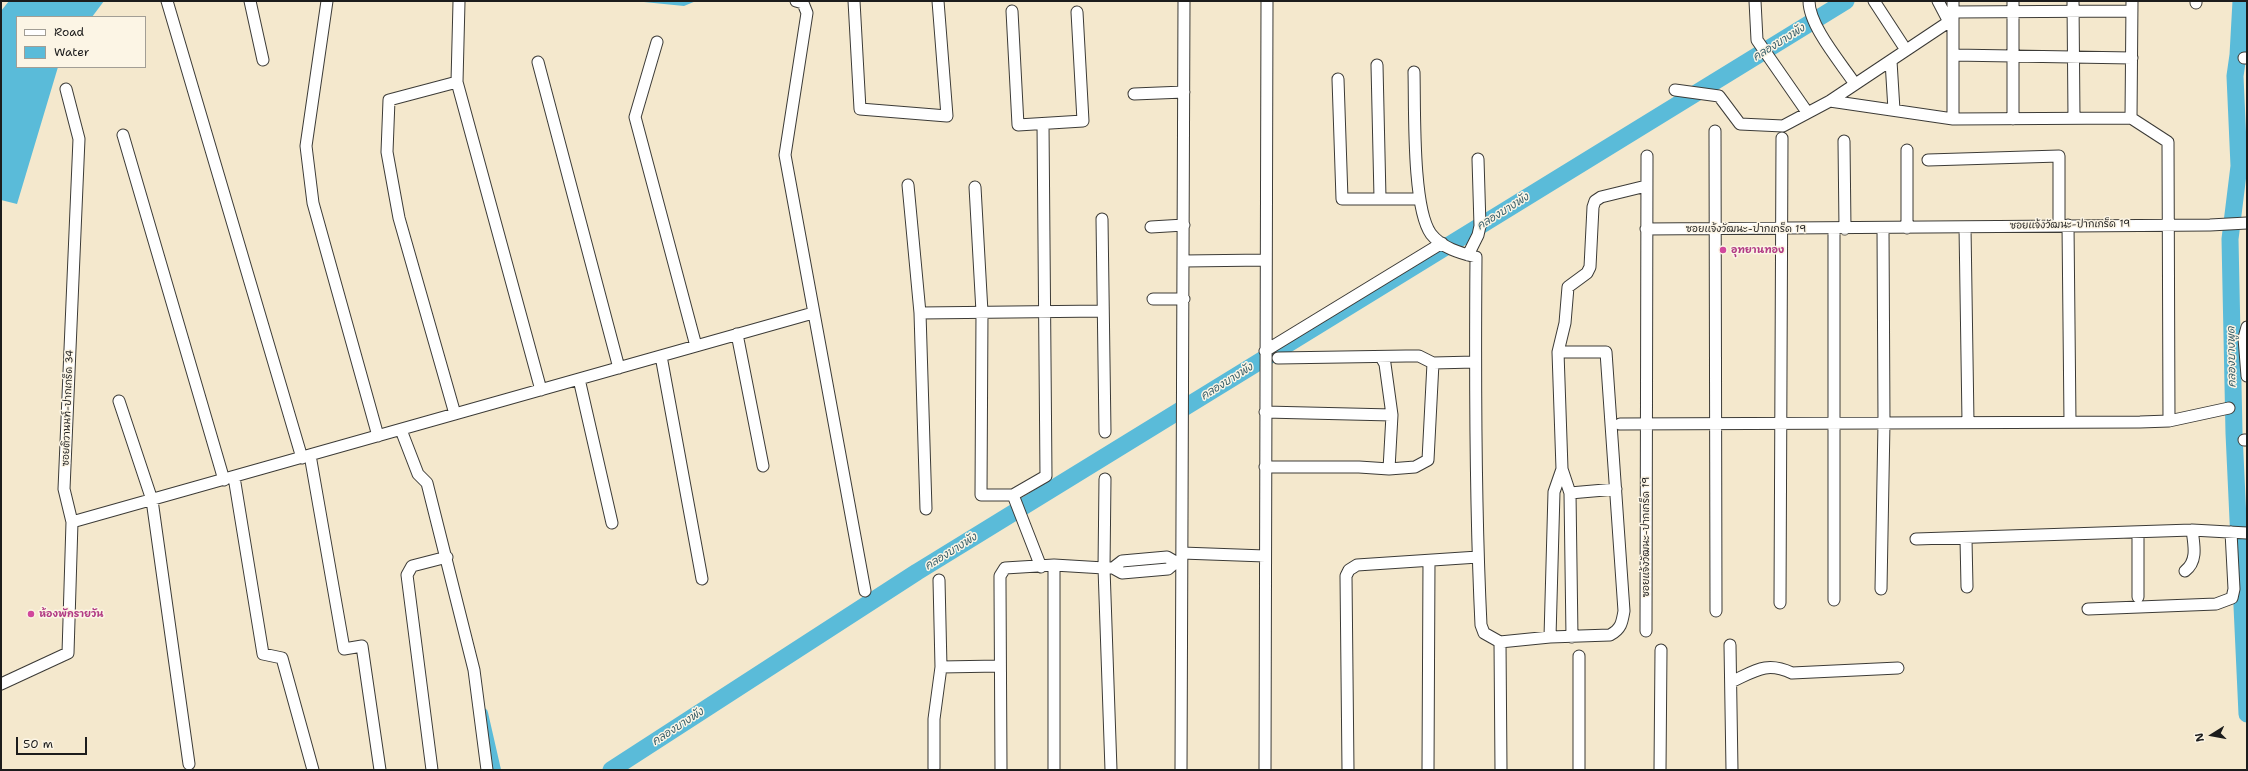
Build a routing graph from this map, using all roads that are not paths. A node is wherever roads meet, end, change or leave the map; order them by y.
1 (167, 1) edge
2 (250, 1) edge
3 (327, 1) edge
4 (796, 1) edge
5 (854, 1) edge
6 (938, 1) edge
7 (1184, 1) edge
8 (1267, 1) edge
9 (1755, 1) edge
10 (1809, 1) edge
11 (1874, 1) edge
12 (1938, 1) edge
13 (459, 2) edge
14 (2013, 6) edge
15 (2073, 6) edge
16 (2132, 6) edge
17 (1012, 11) dead end
18 (1077, 12) dead end
19 (1952, 13) edge
20 (658, 42) dead end
21 (1906, 50) junction
22 (1953, 55) junction
23 (2013, 56) junction
24 (2074, 57) junction
25 (2132, 58) junction
26 (263, 60) dead end
27 (1891, 61) junction
28 (538, 62) dead end
29 (1377, 65) dead end
30 (1414, 72) dead end
31 (1338, 79) dead end
32 (457, 82) junction
33 (1855, 84) junction
34 (66, 89) dead end
35 (1675, 90) dead end
36 (1184, 92) junction
37 (1134, 94) dead end
38 (1830, 101) junction
39 (1894, 110) junction
40 (1807, 112) junction
41 (2074, 118) junction
42 (2131, 118) junction
43 (1953, 119) junction
44 (2013, 119) junction
45 (1043, 124) junction
46 (1714, 131) dead end
47 (123, 135) dead end
48 (1782, 138) dead end
49 (1844, 141) dead end
50 (1906, 150) dead end
51 (1647, 156) dead end
52 (1478, 158) dead end
53 (1928, 160) dead end
54 (908, 185) dead end
55 (1642, 187) dead end
56 (975, 188) dead end
57 (1380, 198) junction
58 (1419, 199) junction
59 (1102, 219) dead end
60 (2247, 223) edge
61 (2169, 224) junction
62 (1184, 225) junction
63 (2064, 225) junction
64 (1150, 227) dead end
65 (1965, 227) junction
66 (1846, 228) junction
67 (1883, 228) junction
68 (1907, 228) junction
69 (1646, 229) junction
70 (1715, 229) junction
71 (1782, 229) junction
72 (1834, 229) junction
73 (1442, 243) junction
74 (1468, 255) junction
75 (1266, 260) junction
76 (1184, 261) junction
77 (1153, 299) dead end
78 (1184, 299) junction
79 (1103, 311) junction
80 (982, 312) junction
81 (1045, 312) junction
82 (813, 313) junction
83 (920, 313) junction
84 (2247, 326) edge
85 (737, 334) junction
86 (696, 346) junction
87 (1266, 351) junction
88 (1558, 352) junction
89 (661, 356) junction
90 (1381, 357) junction
91 (1278, 358) dead end
92 (1475, 362) junction
93 (1433, 363) junction
94 (619, 368) junction
95 (2247, 376) edge
96 (579, 379) junction
97 (541, 390) junction
98 (119, 401) dead end
99 (2229, 408) dead end
100 (1265, 412) junction
101 (455, 414) junction
102 (1392, 415) junction
103 (2169, 420) junction
104 (1968, 422) junction
105 (2070, 422) junction
106 (1781, 423) junction
107 (1884, 423) junction
108 (1620, 424) dead end
109 (1647, 424) junction
110 (1715, 424) junction
111 (1833, 424) junction
112 (401, 430) junction
113 (1105, 432) dead end
114 (378, 436) junction
115 (306, 456) junction
116 (763, 466) dead end
117 (1265, 467) junction
118 (1389, 469) junction
119 (1562, 469) junction
120 (229, 478) junction
121 (1105, 479) dead end
122 (1616, 490) junction
123 (1570, 493) junction
124 (1012, 495) junction
125 (152, 500) junction
126 (926, 509) dead end
127 (72, 522) junction
128 (612, 523) dead end
129 (2192, 530) junction
130 (2138, 532) junction
131 (2240, 533) edge
132 (1916, 539) dead end
133 (1966, 539) junction
134 (1182, 553) junction
135 (1265, 556) junction
136 (447, 557) junction
137 (1478, 557) junction
138 (1429, 561) junction
139 (1178, 564) junction
140 (1054, 565) junction
141 (1041, 567) junction
142 (1109, 568) junction
143 (2185, 571) dead end
144 (702, 579) dead end
145 (939, 580) dead end
146 (1967, 587) dead end
147 (1881, 589) dead end
148 (866, 591) dead end
149 (2138, 597) dead end
150 (1834, 600) dead end
151 (1780, 604) dead end
152 (2088, 610) dead end
153 (1716, 611) dead end
154 (1646, 631) dead end
155 (1550, 637) junction
156 (1572, 637) junction
157 (1500, 642) junction
158 (1730, 645) dead end
159 (1661, 650) dead end
160 (1579, 656) dead end
161 (999, 666) junction
162 (941, 667) junction
163 (1898, 668) dead end
164 (1731, 682) junction
165 (1, 684) edge
166 (189, 764) dead end
167 (934, 768) dead end
168 (1001, 769) dead end
169 (313, 770) edge
170 (380, 770) edge
171 (432, 770) edge
172 (487, 770) edge
173 (1054, 770) edge
174 (1110, 770) edge
175 (1181, 770) edge
176 (1265, 770) edge
177 (1348, 770) edge
178 (1428, 770) edge
179 (1501, 770) edge
180 (1578, 770) edge
181 (1660, 770) edge
182 (1732, 770) edge

1 - 115 street
2 - 26 street
3 - 114 street
4 - 82 street
5 - 6 street
7 - 36 street
8 - 75 street
9 - 40 street
10 - 33 street
11 - 21 street
12 - 19 street
13 - 32 street
14 - 15 street
14 - 19 street
14 - 23 street
15 - 16 street
15 - 24 street
16 - 25 street
17 - 45 street
18 - 45 street
19 - 21 street
19 - 22 street
20 - 86 street
21 - 27 street
22 - 23 street
22 - 43 street
23 - 24 street
23 - 44 street
24 - 25 street
24 - 41 street
25 - 42 street
27 - 33 street
27 - 39 street
28 - 94 street
29 - 57 street
30 - 58 street
31 - 57 street
32 - 97 street
32 - 101 street
33 - 38 street
34 - 127 street, ซอยติวานนท์-ปากเกร็ด 34
35 - 40 street
36 - 37 street
36 - 62 street
38 - 39 street
38 - 40 street
39 - 43 street
41 - 42 street
41 - 44 street
42 - 61 street
43 - 44 street
45 - 81 street
46 - 70 street
47 - 120 street
48 - 71 street
49 - 66 street
50 - 68 street
51 - 69 street
52 - 74 street
53 - 63 street
54 - 83 street
55 - 88 street
56 - 80 street
57 - 58 street
58 - 73 street
59 - 79 street
60 - 61 street, ซอยแจ้งวัฒนะ-ปากเกร็ด 19
61 - 63 street, ซอยแจ้งวัฒนะ-ปากเกร็ด 19
61 - 103 street
62 - 64 street
62 - 76 street
63 - 65 street, ซอยแจ้งวัฒนะ-ปากเกร็ด 19
63 - 105 street
65 - 68 street, ซอยแจ้งวัฒนะ-ปากเกร็ด 19
65 - 104 street
66 - 67 street, ซอยแจ้งวัฒนะ-ปากเกร็ด 19
66 - 72 street, ซอยแจ้งวัฒนะ-ปากเกร็ด 19
67 - 68 street, ซอยแจ้งวัฒนะ-ปากเกร็ด 19
67 - 107 street
69 - 70 street, ซอยแจ้งวัฒนะ-ปากเกร็ด 19
69 - 109 street, ซอยแจ้งวัฒนะ-ปากเกร็ด 19
70 - 71 street, ซอยแจ้งวัฒนะ-ปากเกร็ด 19
70 - 110 street
71 - 72 street, ซอยแจ้งวัฒนะ-ปากเกร็ด 19
71 - 106 street
72 - 111 street
73 - 74 street
73 - 87 street
74 - 92 street
75 - 76 street
75 - 87 street
76 - 78 street
77 - 78 street
78 - 134 street
79 - 81 street
79 - 113 street
80 - 81 street
80 - 83 street
80 - 124 street
81 - 124 street
82 - 85 street
82 - 148 street
83 - 126 street
84 - 95 street
85 - 86 street
85 - 116 street
86 - 89 street
87 - 100 street
88 - 119 street
88 - 122 street
89 - 94 street
89 - 144 street
90 - 91 street
90 - 93 street
90 - 102 street
92 - 93 street
92 - 137 street
93 - 118 street
94 - 96 street
96 - 97 street
96 - 128 street
97 - 101 street
98 - 125 street
99 - 103 street
100 - 102 street
100 - 117 street
101 - 112 street
102 - 118 street
103 - 105 street
104 - 105 street
104 - 107 street
106 - 110 street
106 - 111 street
106 - 151 street
107 - 111 street
107 - 147 street
108 - 109 street
109 - 110 street
109 - 154 street, ซอยแจ้งวัฒนะ-ปากเกร็ด 19
110 - 153 street
111 - 150 street
112 - 114 street
112 - 136 street
114 - 115 street
115 - 120 street
115 - 170 street
117 - 118 street
117 - 135 street
119 - 123 street
119 - 155 street
120 - 125 street
120 - 169 street
121 - 142 street
122 - 123 street
122 - 156 street
123 - 156 street
124 - 141 street
125 - 127 street
125 - 166 street
127 - 165 street, ซอยติวานนท์-ปากเกร็ด 34
129 - 130 street
129 - 131 street
129 - 143 street
130 - 133 street
130 - 149 street
131 - 152 street
132 - 133 street
133 - 146 street
134 - 135 street
134 - 139 street
135 - 176 street
136 - 171 street
136 - 172 street
137 - 138 street
137 - 157 street
138 - 177 street
138 - 178 street
139 - 142 street
139 - 175 street
140 - 141 street
140 - 142 street
140 - 173 street
141 - 161 street
142 - 174 street
145 - 162 street
155 - 156 street
155 - 157 street
157 - 179 street
158 - 164 street
159 - 181 street
160 - 180 street
161 - 162 street
161 - 168 street
162 - 167 street
163 - 164 street
164 - 182 street

